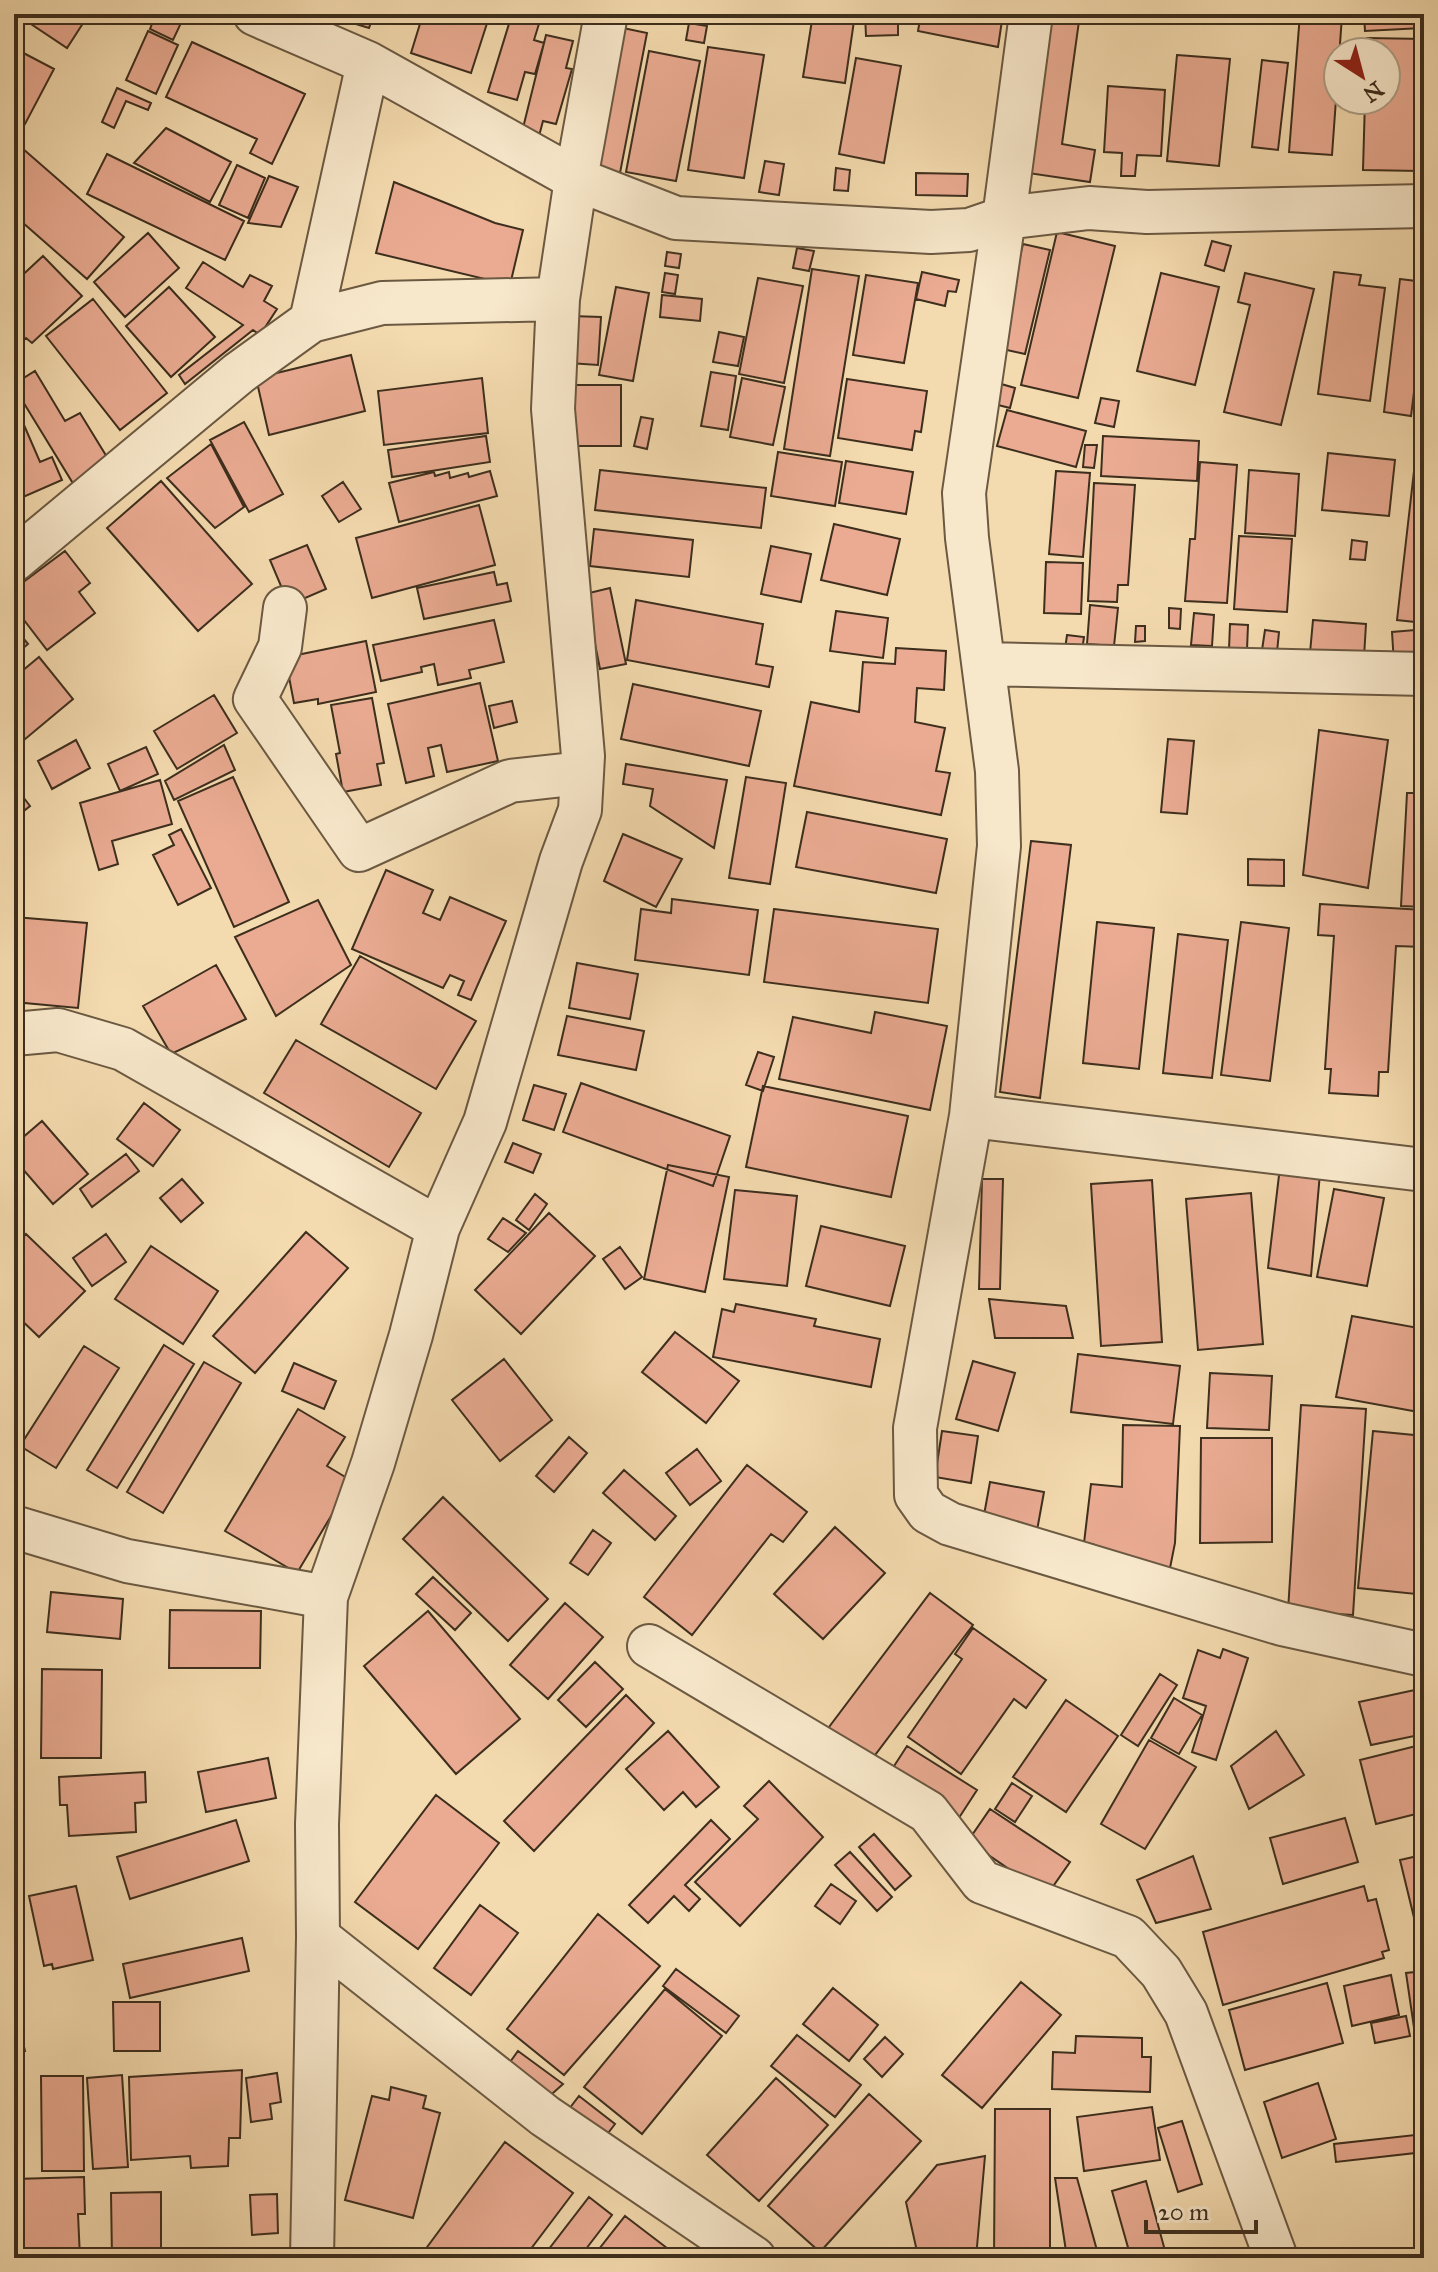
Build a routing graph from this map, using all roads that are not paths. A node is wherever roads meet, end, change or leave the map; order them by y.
1 (255, 14) edge
2 (606, 14) edge
3 (1031, 14) edge
4 (368, 63) junction
5 (576, 179) junction
6 (1424, 206) edge
7 (1004, 218) junction
8 (558, 299) junction
9 (311, 321) junction
10 (14, 560) edge
11 (285, 608) dead end
12 (984, 664) junction
13 (1424, 674) edge
14 (582, 773) junction
15 (14, 1034) edge
16 (971, 1116) junction
17 (1424, 1170) edge
18 (438, 1228) junction
19 (14, 1527) edge
20 (326, 1597) junction
21 (649, 1646) dead end
22 (1424, 1655) edge
23 (318, 1937) junction
24 (312, 2258) edge
25 (754, 2258) edge
26 (1276, 2258) edge

1 - 4 street
2 - 5 street
3 - 7 street
4 - 5 street
4 - 9 street
5 - 7 street
5 - 8 street
6 - 7 street
7 - 12 street
8 - 9 street
8 - 14 street
9 - 10 street
11 - 14 street
12 - 13 street
12 - 16 street
14 - 18 street
15 - 18 street
16 - 17 street
16 - 22 street
18 - 20 street
19 - 20 street
20 - 23 street
21 - 26 street
23 - 24 street
23 - 25 street

